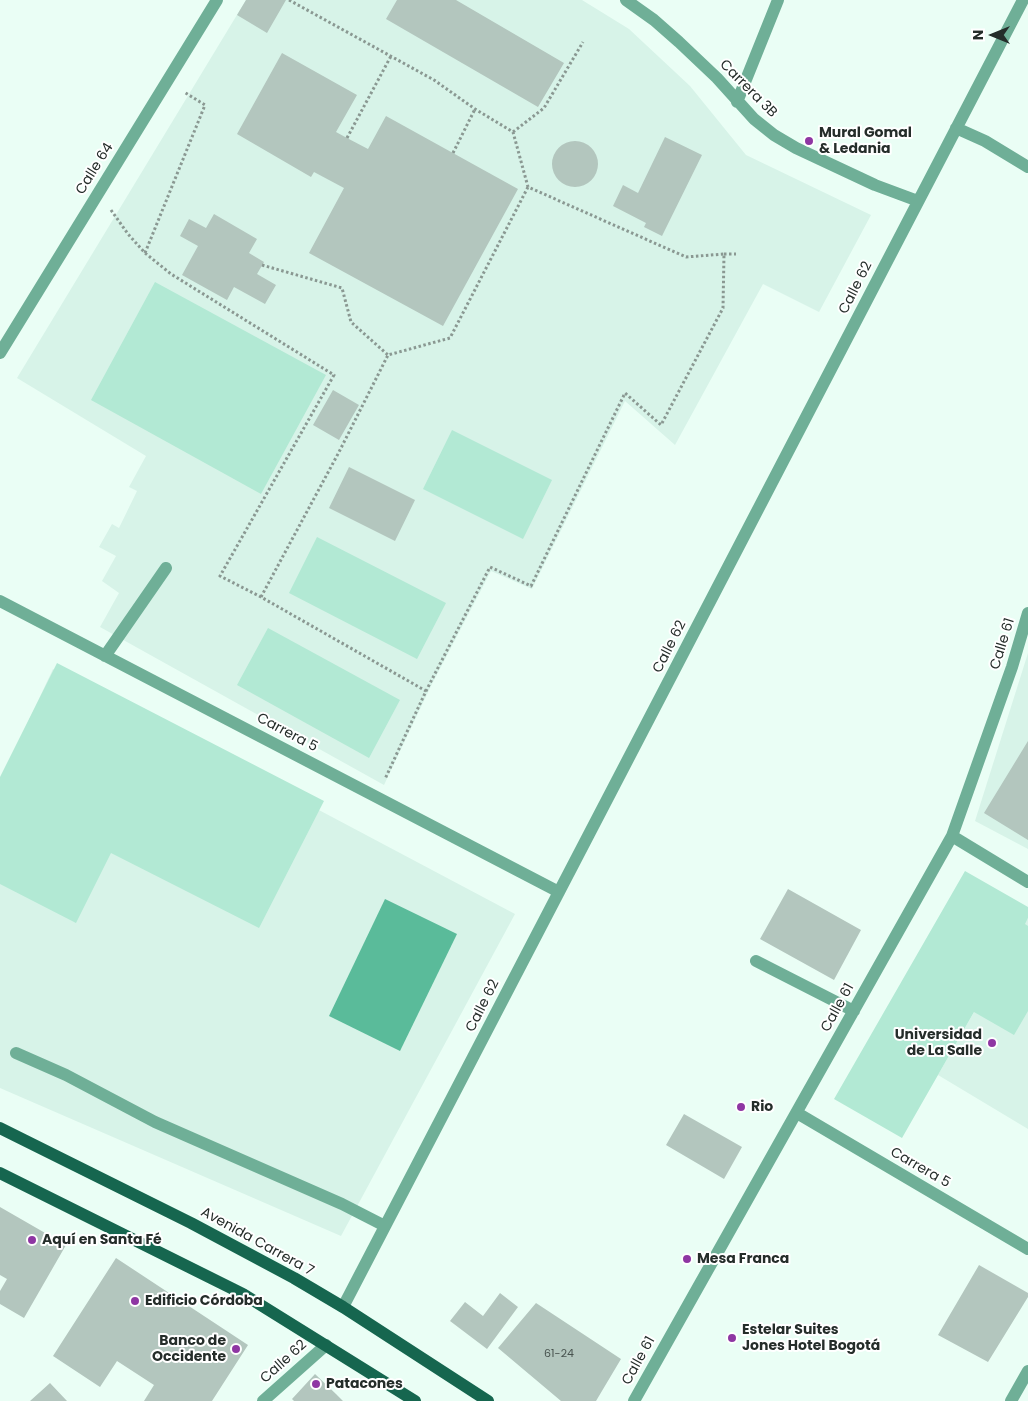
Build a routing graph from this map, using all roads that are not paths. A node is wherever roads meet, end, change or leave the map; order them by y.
1 (216, 0) edge
2 (626, 0) edge
3 (778, 0) edge
4 (1022, 0) edge
5 (737, 102) junction
6 (956, 128) junction
7 (1028, 167) edge
8 (918, 201) junction
9 (0, 353) edge
10 (166, 568) dead end
11 (0, 602) edge
12 (1028, 613) edge
13 (105, 656) junction
14 (952, 836) junction
15 (1028, 882) edge
16 (559, 892) junction
17 (756, 961) dead end
18 (854, 1011) junction
19 (16, 1053) dead end
20 (796, 1112) junction
21 (0, 1128) edge
22 (0, 1173) edge
23 (385, 1226) junction
24 (1028, 1249) edge
25 (343, 1307) junction
26 (326, 1345) junction
27 (1028, 1371) edge
28 (263, 1401) edge
29 (415, 1401) edge
30 (488, 1401) edge
31 (634, 1401) edge
32 (1011, 1401) edge

1 - 9 street, Calle 64
2 - 5 street, Carrera 3B
3 - 5 street
4 - 6 street, Calle 62
5 - 8 street, Carrera 3B
6 - 7 street
6 - 8 street, Calle 62
8 - 16 street, Calle 62
10 - 13 street
11 - 13 street, Carrera 5
12 - 14 street, Calle 61
13 - 16 street, Carrera 5
14 - 15 street
14 - 18 street, Calle 61
16 - 23 street, Calle 62
17 - 18 street
18 - 20 street, Calle 61
19 - 23 street
20 - 24 street, Carrera 5
20 - 31 street, Calle 61
21 - 25 main road, Avenida Carrera 7
22 - 26 main road
23 - 25 street, Calle 62
25 - 30 main road, Avenida Carrera 7
26 - 28 street, Calle 62
26 - 29 main road
27 - 32 street

